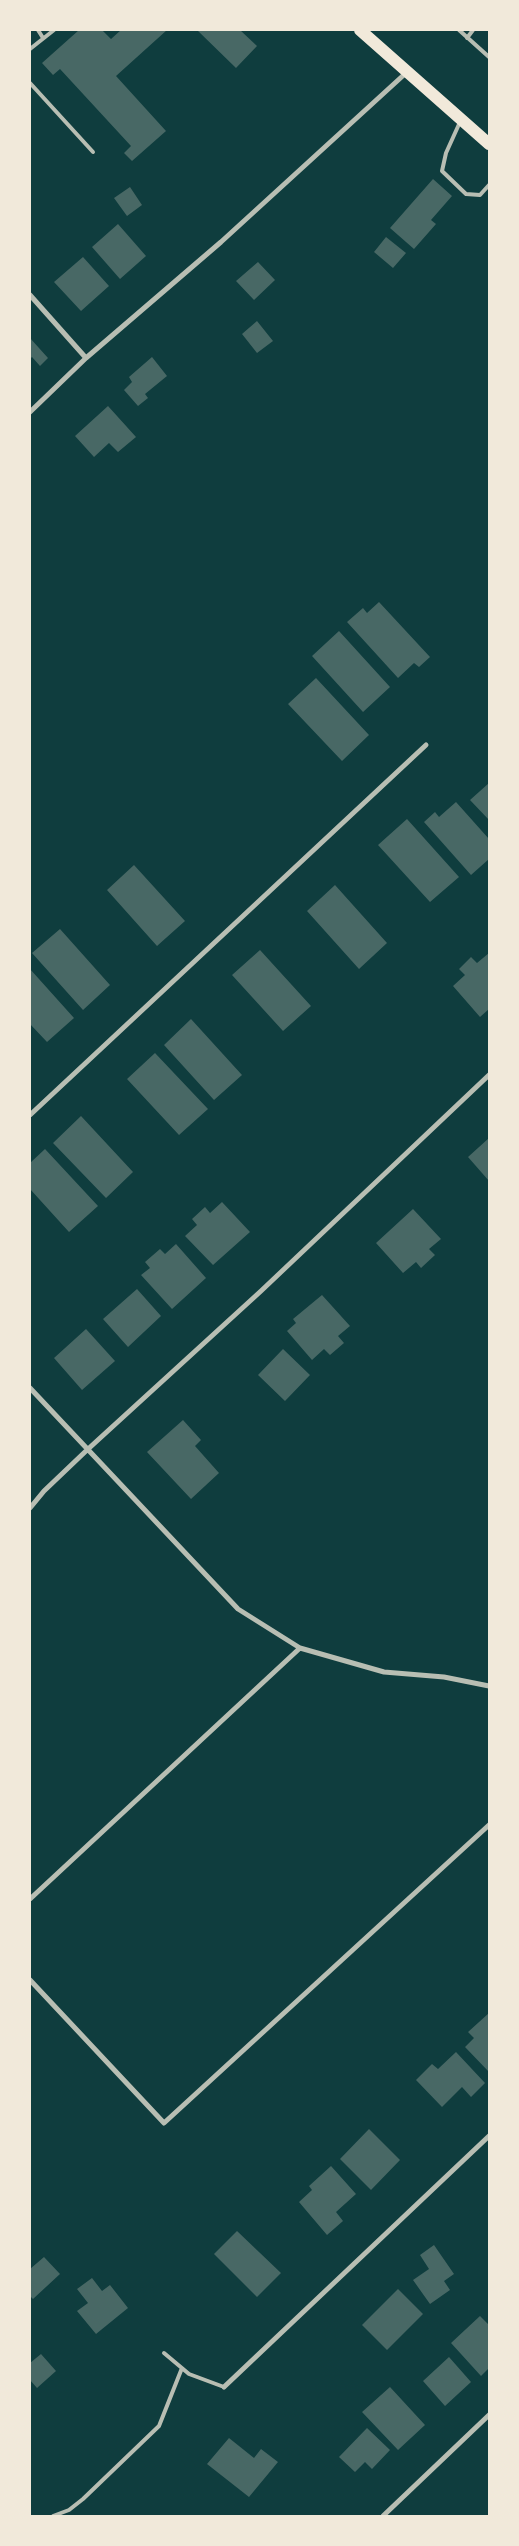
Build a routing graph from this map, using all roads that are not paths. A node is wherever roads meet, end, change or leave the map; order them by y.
1 (38, 30) edge
2 (54, 30) edge
3 (360, 30) edge
4 (459, 30) edge
5 (474, 30) edge
6 (43, 38) junction
7 (467, 38) junction
8 (30, 49) edge
9 (489, 57) edge
10 (407, 72) junction
11 (30, 83) edge
12 (461, 120) junction
13 (486, 139) edge
14 (93, 152) dead end
15 (489, 185) edge
16 (30, 295) edge
17 (86, 358) junction
18 (30, 412) edge
19 (426, 745) dead end
20 (489, 1075) edge
21 (30, 1115) edge
22 (30, 1388) edge
23 (87, 1450) junction
24 (30, 1508) edge
25 (300, 1648) junction
26 (489, 1686) edge
27 (489, 1825) edge
28 (30, 1899) edge
29 (30, 1980) edge
30 (489, 2136) edge
31 (164, 2353) dead end
32 (182, 2368) junction
33 (224, 2387) joint
34 (489, 2415) edge
35 (53, 2516) edge
36 (382, 2516) edge

1 - 6 lane
2 - 6 lane
3 - 10 main road
4 - 7 lane
5 - 7 lane
6 - 8 lane
7 - 9 lane
10 - 12 main road
10 - 17 street
11 - 14 lane
12 - 13 main road
12 - 15 lane
16 - 17 street
17 - 18 street
19 - 21 street
20 - 23 street
22 - 23 street
23 - 24 street
23 - 25 street
25 - 26 street
25 - 28 street
27 - 29 street
30 - 33 street
31 - 32 lane
32 - 33 lane
32 - 35 lane
34 - 36 street

